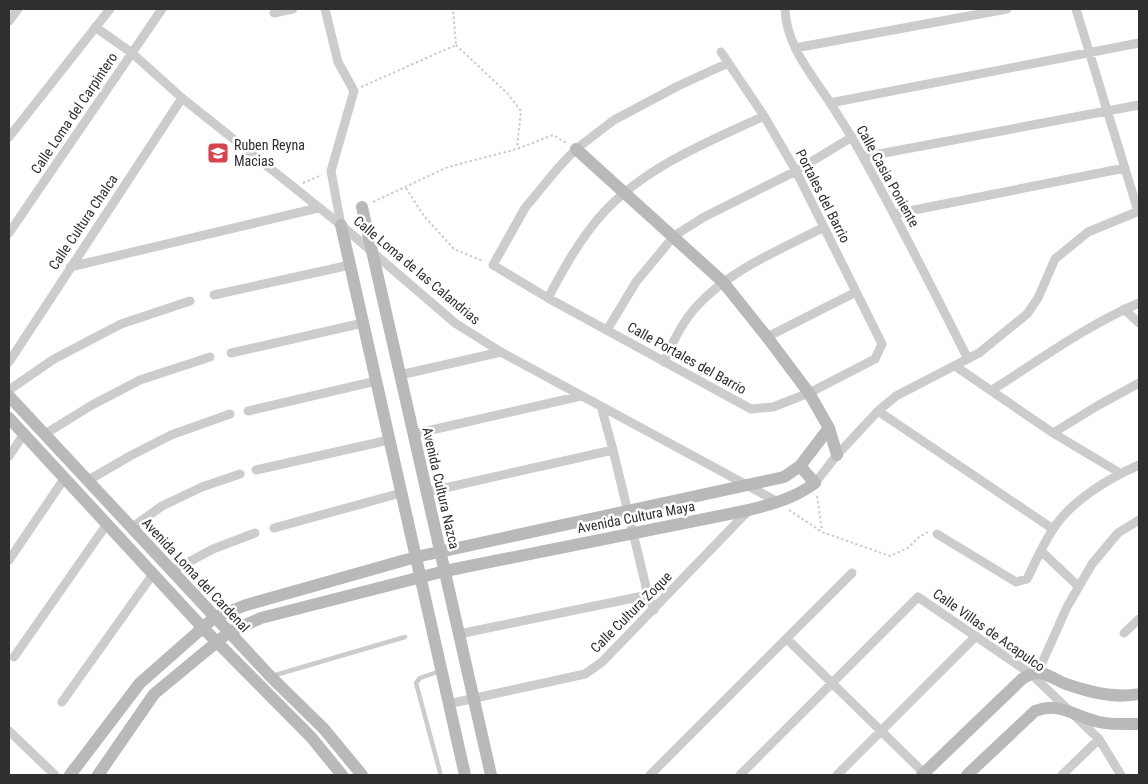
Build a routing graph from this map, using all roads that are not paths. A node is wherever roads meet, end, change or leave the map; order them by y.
1 (18, 9) edge
2 (110, 9) edge
3 (162, 9) edge
4 (293, 9) edge
5 (325, 9) edge
6 (785, 9) edge
7 (1007, 9) edge
8 (1076, 9) edge
9 (274, 13) dead end
10 (9, 21) edge
11 (96, 27) junction
12 (1139, 43) edge
13 (795, 48) junction
14 (721, 52) dead end
15 (132, 53) junction
16 (1090, 53) junction
17 (728, 63) junction
18 (182, 98) junction
19 (830, 103) junction
20 (1139, 104) edge
21 (1107, 111) junction
22 (764, 116) junction
23 (9, 137) edge
24 (852, 137) junction
25 (576, 149) junction
26 (863, 157) junction
27 (1125, 168) junction
28 (796, 171) junction
29 (626, 193) junction
30 (362, 207) road end
31 (318, 208) junction
32 (1139, 211) edge
33 (894, 214) junction
34 (341, 225) junction
35 (824, 227) junction
36 (9, 233) edge
37 (674, 236) junction
38 (372, 253) junction
39 (350, 264) junction
40 (70, 267) junction
41 (723, 282) junction
42 (856, 292) junction
43 (214, 295) dead end
44 (548, 298) junction
45 (190, 301) dead end
46 (1139, 303) edge
47 (1124, 310) junction
48 (363, 323) junction
49 (1139, 323) edge
50 (607, 330) junction
51 (767, 337) junction
52 (501, 352) junction
53 (231, 353) dead end
54 (210, 358) dead end
55 (875, 359) joint
56 (968, 359) junction
57 (9, 362) edge
58 (664, 362) junction
59 (955, 366) junction
60 (400, 375) junction
61 (376, 382) junction
62 (1139, 383) edge
63 (9, 390) edge
64 (992, 390) junction
65 (809, 393) junction
66 (9, 396) edge
67 (581, 396) junction
68 (601, 406) junction
69 (248, 411) dead end
70 (878, 411) junction
71 (230, 414) dead end
72 (9, 418) edge
73 (829, 428) junction
74 (1053, 433) junction
75 (24, 434) junction
76 (45, 434) junction
77 (414, 434) junction
78 (389, 440) junction
79 (613, 450) junction
80 (9, 456) edge
81 (837, 456) junction
82 (1139, 465) edge
83 (800, 466) junction
84 (256, 470) dead end
85 (1120, 473) junction
86 (240, 474) dead end
87 (64, 479) junction
88 (87, 481) junction
89 (815, 483) junction
90 (745, 484) junction
91 (427, 492) junction
92 (401, 493) junction
93 (778, 502) junction
94 (750, 510) junction
95 (628, 511) junction
96 (1139, 520) edge
97 (107, 524) junction
98 (131, 528) junction
99 (274, 528) dead end
100 (1052, 529) junction
101 (255, 533) dead end
102 (633, 533) junction
103 (937, 534) road end
104 (1042, 550) junction
105 (440, 551) junction
106 (416, 557) junction
107 (9, 560) edge
108 (172, 571) junction
109 (445, 571) junction
110 (852, 573) dead end
111 (153, 574) junction
112 (420, 577) junction
113 (1078, 586) junction
114 (648, 595) junction
115 (654, 610) junction
116 (215, 617) junction
117 (1139, 619) edge
118 (202, 627) junction
119 (229, 632) junction
120 (1124, 633) dead end
121 (459, 634) junction
122 (976, 636) junction
123 (405, 637) dead end
124 (787, 639) junction
125 (216, 641) junction
126 (14, 657) dead end
127 (441, 670) junction
128 (1034, 673) junction
129 (271, 677) junction
130 (832, 683) junction
131 (1139, 694) edge
132 (474, 698) junction
133 (62, 702) dead end
134 (448, 704) junction
135 (1071, 712) junction
136 (1139, 724) edge
137 (324, 729) junction
138 (9, 731) edge
139 (881, 731) junction
140 (311, 737) junction
141 (1099, 739) junction
142 (347, 757) junction
143 (339, 770) edge
144 (440, 772) dead end
145 (55, 775) edge
146 (70, 775) edge
147 (98, 775) edge
148 (362, 775) edge
149 (465, 775) edge
150 (491, 775) edge
151 (650, 775) edge
152 (740, 775) edge
153 (837, 775) edge
154 (924, 775) edge
155 (967, 775) edge
156 (1062, 775) edge
157 (1121, 775) edge

1 - 10 street
2 - 11 street
3 - 15 street, Calle Loma del Carpintero
4 - 9 street
5 - 34 street
6 - 13 street, Calle Casia Poniente
7 - 13 street
8 - 16 street
11 - 15 street, Calle Loma de las Calandrias
11 - 23 street
12 - 16 street
13 - 19 street, Calle Casia Poniente
14 - 17 street, Portales del Barrio
15 - 18 street, Calle Loma de las Calandrias
15 - 36 street, Calle Loma del Carpintero
16 - 19 street
16 - 21 street
17 - 22 street, Portales del Barrio
17 - 25 street
18 - 31 street, Calle Loma de las Calandrias
18 - 40 street, Calle Cultura Chalca
19 - 24 street, Calle Casia Poniente
20 - 21 street
21 - 26 street
21 - 27 street
22 - 28 street, Portales del Barrio
22 - 29 street
24 - 26 street, Calle Casia Poniente
24 - 28 street
25 - 29 street
25 - 44 street, Calle Portales del Barrio
26 - 33 street, Calle Casia Poniente
27 - 32 street
27 - 33 street
28 - 35 street, Portales del Barrio
28 - 37 street
29 - 37 street
29 - 44 street
30 - 38 street, Avenida Cultura Nazca
31 - 34 street, Calle Loma de las Calandrias
31 - 40 street
32 - 56 street, Avenida Cultura Maya
33 - 56 street, Calle Casia Poniente
34 - 38 street, Calle Loma de las Calandrias
34 - 39 street
35 - 41 street
35 - 42 street, Portales del Barrio
37 - 41 street
37 - 50 street
38 - 52 street, Calle Loma de las Calandrias
38 - 60 street, Avenida Cultura Nazca
39 - 43 street
39 - 48 street
40 - 57 street, Calle Cultura Chalca
41 - 51 street
41 - 58 street
42 - 51 street
42 - 55 street, Portales del Barrio
44 - 50 street, Calle Portales del Barrio
45 - 63 street
46 - 47 street
47 - 49 street
47 - 64 street
48 - 53 street
48 - 61 street
50 - 58 street, Calle Portales del Barrio
51 - 65 street
52 - 60 street
52 - 67 street, Calle Loma de las Calandrias
54 - 76 street
55 - 65 street, Calle Portales del Barrio
56 - 59 street, Avenida Cultura Maya
58 - 65 street, Calle Portales del Barrio
59 - 64 street
59 - 70 street, Avenida Cultura Maya
60 - 77 street, Avenida Cultura Nazca
61 - 69 street
61 - 78 street
62 - 74 street
64 - 74 street
65 - 73 street
66 - 76 street, Avenida Loma del Cardenal
67 - 68 street, Calle Loma de las Calandrias
67 - 77 street
68 - 79 street
68 - 90 street, Calle Loma de las Calandrias
70 - 81 street, Avenida Cultura Maya
70 - 100 street
71 - 88 street
72 - 75 street
73 - 81 street
73 - 83 street, Avenida Cultura Maya
74 - 85 street
75 - 80 street
75 - 87 street
76 - 88 street, Avenida Loma del Cardenal
77 - 91 street, Avenida Cultura Nazca
78 - 84 street
78 - 92 street
79 - 91 street
79 - 95 street
81 - 89 street, Avenida Cultura Maya
82 - 85 street
83 - 89 street
83 - 90 street, Avenida Cultura Maya
85 - 100 street
86 - 98 street
87 - 97 street
87 - 107 street
88 - 98 street, Avenida Loma del Cardenal
89 - 93 street, Avenida Cultura Maya
90 - 93 street, Calle Loma de las Calandrias
90 - 95 street, Avenida Cultura Maya
91 - 105 street, Avenida Cultura Nazca
92 - 99 street
92 - 106 street
93 - 94 street, Avenida Cultura Maya
94 - 102 street, Avenida Cultura Maya
94 - 115 street, Calle Cultura Zoque
95 - 102 street
95 - 105 street, Avenida Cultura Maya
96 - 113 street
97 - 111 street
97 - 126 street
98 - 108 street, Avenida Loma del Cardenal
100 - 104 street
101 - 108 street
102 - 109 street, Avenida Cultura Maya
102 - 114 street
103 - 104 street
104 - 113 street
105 - 106 street, Avenida Cultura Maya
105 - 109 street, Avenida Cultura Nazca
106 - 112 street
106 - 116 street, Avenida Cultura Maya
108 - 116 street, Avenida Loma del Cardenal
109 - 112 street, Avenida Cultura Maya
109 - 121 street, Avenida Cultura Nazca
110 - 124 street
111 - 118 street
111 - 133 street
112 - 119 street, Avenida Cultura Maya
112 - 127 street
113 - 128 street
114 - 115 street
114 - 121 street
115 - 132 street, Calle Cultura Zoque
116 - 118 street, Avenida Cultura Maya
116 - 119 street, Avenida Loma del Cardenal
117 - 120 street
118 - 125 street
118 - 146 street, Avenida Cultura Maya
119 - 125 street, Avenida Cultura Maya
119 - 129 street, Avenida Loma del Cardenal
121 - 132 street, Avenida Cultura Nazca
122 - 128 street, Calle Villas de Acapulco
122 - 130 street, Calle Villas de Acapulco
122 - 139 street
123 - 129 lane
124 - 130 street
124 - 151 street
125 - 140 street
125 - 147 street, Avenida Cultura Maya
127 - 134 street
127 - 144 lane
128 - 131 street
128 - 135 street, Calle Villas de Acapulco
128 - 154 street
129 - 137 street, Avenida Loma del Cardenal
130 - 139 street
130 - 152 street
132 - 134 street, Calle Cultura Zoque
132 - 150 street, Avenida Cultura Nazca
134 - 149 street
135 - 136 street
135 - 141 street, Calle Villas de Acapulco
135 - 155 street
137 - 140 street
137 - 142 street, Avenida Loma del Cardenal
138 - 145 street
139 - 153 street
139 - 154 street
140 - 143 street
141 - 156 street
141 - 157 street, Calle Villas de Acapulco
142 - 143 street
142 - 148 street, Avenida Loma del Cardenal

